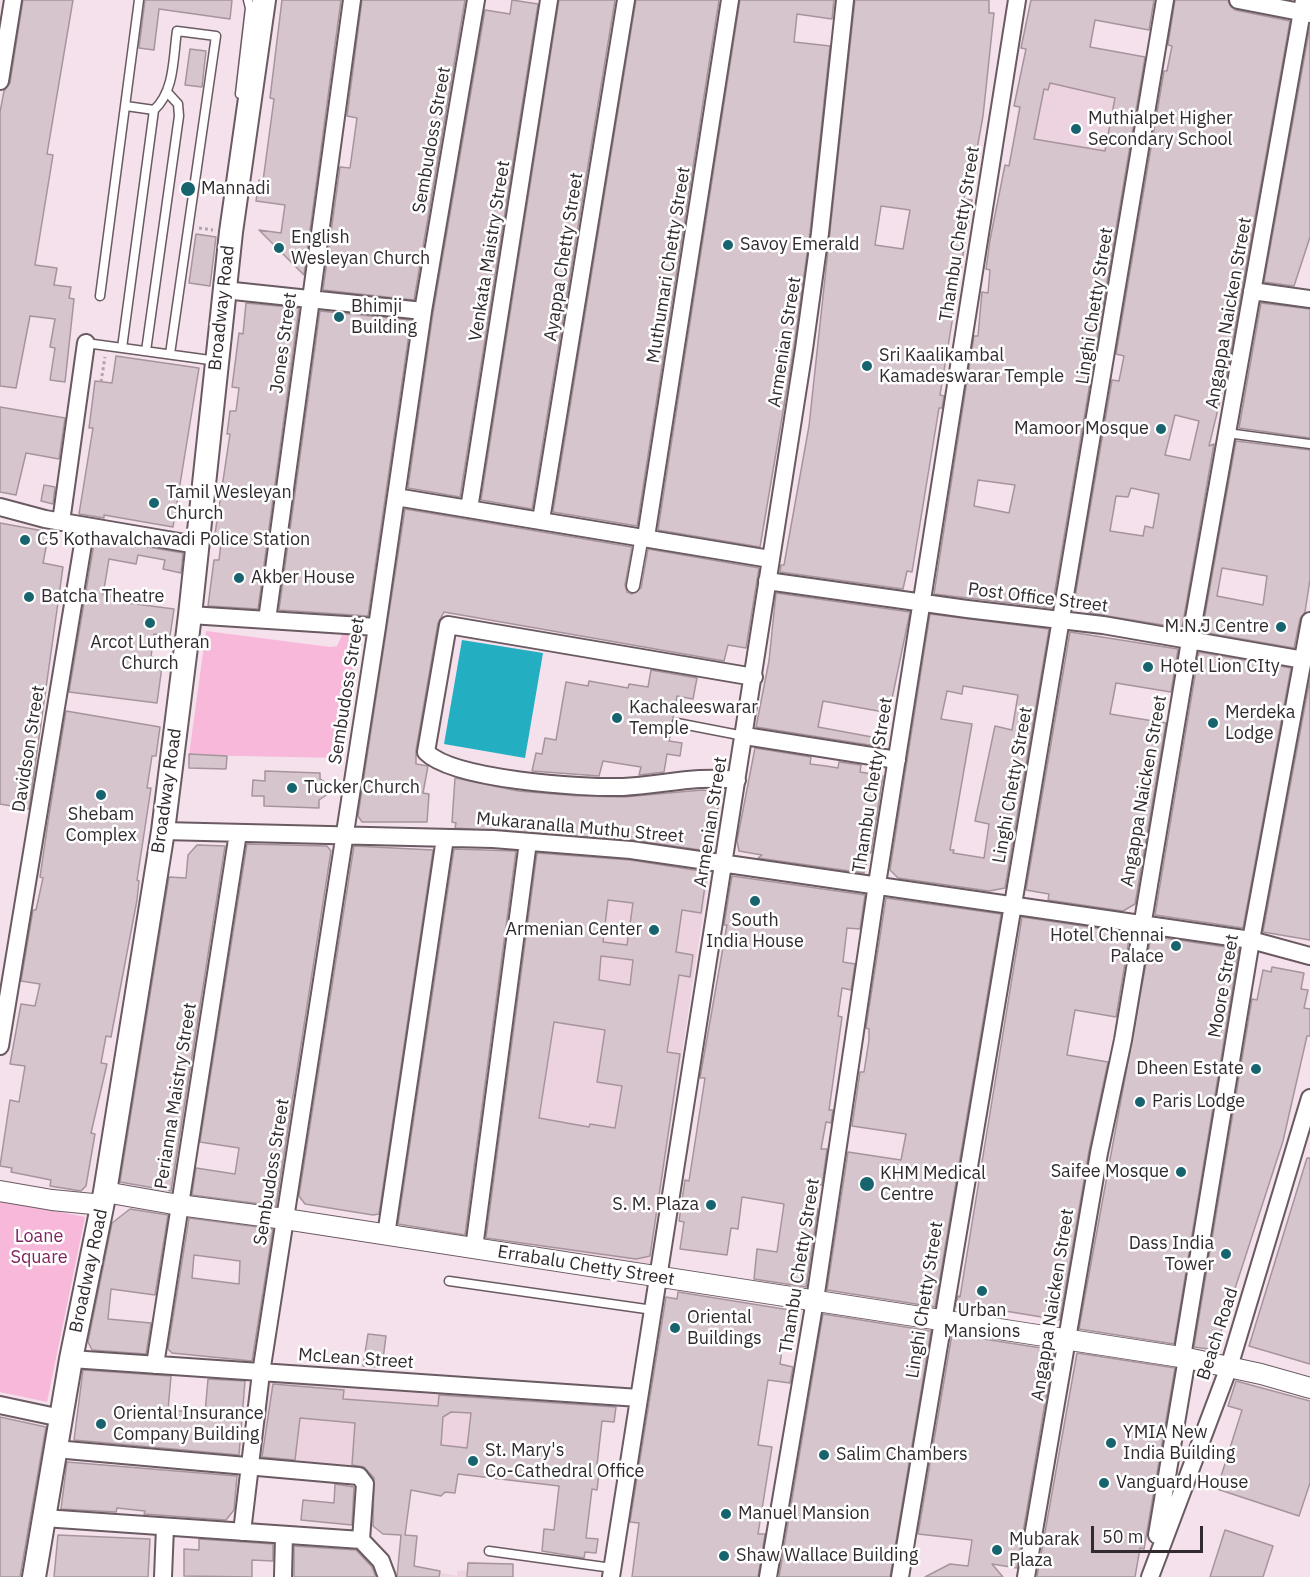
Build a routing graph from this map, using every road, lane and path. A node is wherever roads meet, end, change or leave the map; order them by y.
1 (13, 0) edge
2 (139, 0) edge
3 (248, 0) edge
4 (264, 0) edge
5 (352, 0) edge
6 (476, 0) edge
7 (549, 0) edge
8 (626, 0) edge
9 (730, 0) edge
10 (845, 0) edge
11 (1017, 0) edge
12 (1165, 0) edge
13 (1238, 0) edge
14 (1305, 9) edge
15 (0, 81) edge
16 (167, 92) junction
17 (238, 102) dead end
18 (126, 106) junction
19 (154, 110) junction
20 (234, 137) dead end
21 (188, 226) junction
22 (207, 229) junction
23 (223, 231) joint
24 (207, 236) dead end
25 (224, 290) junction
26 (1252, 291) junction
27 (100, 296) dead end
28 (1310, 299) edge
29 (309, 300) junction
30 (423, 311) junction
31 (86, 343) joint
32 (106, 346) junction
33 (122, 348) junction
34 (147, 351) junction
35 (170, 354) junction
36 (217, 361) junction
37 (101, 382) dead end
38 (1227, 433) junction
39 (1310, 444) edge
40 (396, 498) junction
41 (0, 507) edge
42 (469, 509) junction
43 (53, 520) junction
44 (541, 520) junction
45 (86, 526) junction
46 (644, 536) junction
47 (197, 545) junction
48 (770, 559) junction
49 (767, 581) junction
50 (633, 586) dead end
51 (921, 603) junction
52 (190, 615) junction
53 (267, 620) junction
54 (1062, 620) junction
55 (1310, 621) edge
56 (377, 627) junction
57 (1190, 640) junction
58 (1304, 660) junction
59 (754, 677) junction
60 (1303, 703) edge
61 (677, 723) dead end
62 (745, 736) junction
63 (897, 760) junction
64 (737, 780) junction
65 (163, 831) junction
66 (238, 833) junction
67 (344, 836) junction
68 (445, 838) junction
69 (528, 842) junction
70 (724, 862) junction
71 (877, 884) junction
72 (1011, 904) junction
73 (1142, 923) junction
74 (1251, 940) junction
75 (1310, 956) edge
76 (3, 1013) edge
77 (0, 1046) edge
78 (1310, 1098) edge
79 (0, 1191) edge
80 (104, 1198) junction
81 (179, 1206) junction
82 (285, 1219) junction
83 (386, 1235) junction
84 (474, 1248) junction
85 (658, 1277) junction
86 (449, 1281) dead end
87 (815, 1300) junction
88 (653, 1310) junction
89 (942, 1319) junction
90 (1068, 1339) junction
91 (1185, 1358) junction
92 (71, 1359) junction
93 (155, 1365) junction
94 (1229, 1367) junction
95 (261, 1373) junction
96 (1310, 1388) edge
97 (639, 1398) junction
98 (0, 1405) edge
99 (61, 1418) junction
100 (56, 1449) junction
101 (250, 1467) junction
102 (44, 1518) junction
103 (165, 1527) junction
104 (242, 1532) junction
105 (284, 1535) junction
106 (361, 1540) junction
107 (489, 1551) dead end
108 (611, 1573) edge
109 (1150, 1576) edge
110 (34, 1577) edge
111 (163, 1577) edge
112 (283, 1577) edge
113 (387, 1577) edge
114 (768, 1577) edge
115 (900, 1577) edge
116 (1026, 1577) edge

1 - 15 street
2 - 18 lane
3 - 17 lane
4 - 25 main road, Broadway Road
5 - 29 street, Jones Street
6 - 30 street, Sembudoss Street
7 - 42 street, Venkata Maistry Street
8 - 44 street, Ayappa Chetty Street
9 - 46 street, Muthumari Chetty Street
10 - 48 street, Armenian Street
11 - 51 street, Thambu Chetty Street
12 - 54 street, Linghi Chetty Street
13 - 14 street
14 - 26 street, Angappa Naicken Street
16 - 19 lane
16 - 21 lane
16 - 34 lane
18 - 19 lane
18 - 27 lane
19 - 33 lane
20 - 23 lane
21 - 22 path
21 - 35 lane
22 - 23 path
22 - 24 path
25 - 29 street
25 - 36 main road, Broadway Road
26 - 28 street
26 - 38 street, Angappa Naicken Street
29 - 30 street
29 - 53 street, Jones Street
30 - 40 street, Sembudoss Street
31 - 32 lane
31 - 43 street
32 - 33 lane
32 - 37 path
33 - 34 lane
34 - 35 lane
35 - 36 lane
36 - 47 main road, Broadway Road
38 - 39 lane
38 - 57 street, Angappa Naicken Street
40 - 42 street
40 - 56 street, Sembudoss Street
41 - 43 street
42 - 44 street
43 - 45 street
44 - 46 street
45 - 47 street
45 - 76 street, Davidson Street
46 - 48 street
46 - 50 street
47 - 52 main road, Broadway Road
48 - 49 street, Armenian Street
49 - 51 street, Post Office Street
49 - 59 street, Armenian Street
51 - 54 street, Post Office Street
51 - 63 street, Thambu Chetty Street
52 - 53 street
52 - 65 main road, Broadway Road
53 - 56 street
54 - 57 street, Post Office Street
54 - 72 street, Linghi Chetty Street
55 - 58 street, Moore Street
56 - 67 street, Sembudoss Street
57 - 58 street, Post Office Street
57 - 73 street, Angappa Naicken Street
58 - 60 street, Moore Street
59 - 62 street, Armenian Street
59 - 64 street
60 - 74 street, Moore Street
61 - 62 lane
62 - 63 street
62 - 64 street, Armenian Street
63 - 71 street, Thambu Chetty Street
64 - 70 street, Armenian Street
65 - 66 street, Mukaranalla Muthu Street
65 - 80 main road, Broadway Road
66 - 67 street, Mukaranalla Muthu Street
66 - 81 street, Perianna Maistry Street
67 - 68 street, Mukaranalla Muthu Street
67 - 82 street, Sembudoss Street
68 - 69 street, Mukaranalla Muthu Street
68 - 83 street
69 - 70 street, Mukaranalla Muthu Street
69 - 84 street
70 - 71 street, Mukaranalla Muthu Street
70 - 85 street, Armenian Street
71 - 72 street, Mukaranalla Muthu Street
71 - 87 street, Thambu Chetty Street
72 - 73 street, Mukaranalla Muthu Street
72 - 89 street, Linghi Chetty Street
73 - 74 street, Mukaranalla Muthu Street
73 - 90 street, Angappa Naicken Street
74 - 75 street, Mukaranalla Muthu Street
74 - 91 street, Moore Street
76 - 77 street, Davidson Street
78 - 94 street, Beach Road
79 - 80 street, Errabalu Chetty Street
80 - 81 street, Errabalu Chetty Street
80 - 92 main road, Broadway Road
81 - 82 street, Errabalu Chetty Street
81 - 93 street, Perianna Maistry Street
82 - 83 street, Errabalu Chetty Street
82 - 95 street, Sembudoss Street
83 - 84 street, Errabalu Chetty Street
84 - 85 street, Errabalu Chetty Street
85 - 87 street, Errabalu Chetty Street
85 - 88 street, Armenian Street
86 - 88 lane
87 - 89 street, Errabalu Chetty Street
87 - 114 street, Thambu Chetty Street
88 - 97 street, Armenian Street
89 - 90 street, Errabalu Chetty Street
89 - 115 street, Linghi Chetty Street
90 - 91 street, Errabalu Chetty Street
90 - 116 street, Angappa Naicken Street
91 - 94 street, Errabalu Chetty Street
91 - 109 street, Moore Street
92 - 93 street, McLean Street
92 - 99 main road, Broadway Road
93 - 95 street, McLean Street
94 - 96 street, Errabalu Chetty Street
94 - 109 street, Beach Road
95 - 97 street, McLean Street
95 - 101 street, Sembudoss Street
97 - 108 street, Armenian Street
98 - 99 street
99 - 100 main road, Broadway Road
100 - 101 street
100 - 102 main road, Broadway Road
101 - 104 street, Sembudoss Street
101 - 106 street
102 - 103 street
102 - 110 main road, Broadway Road
103 - 104 street
103 - 111 street
104 - 105 street
105 - 106 street
105 - 112 street
106 - 113 street
107 - 108 lane

